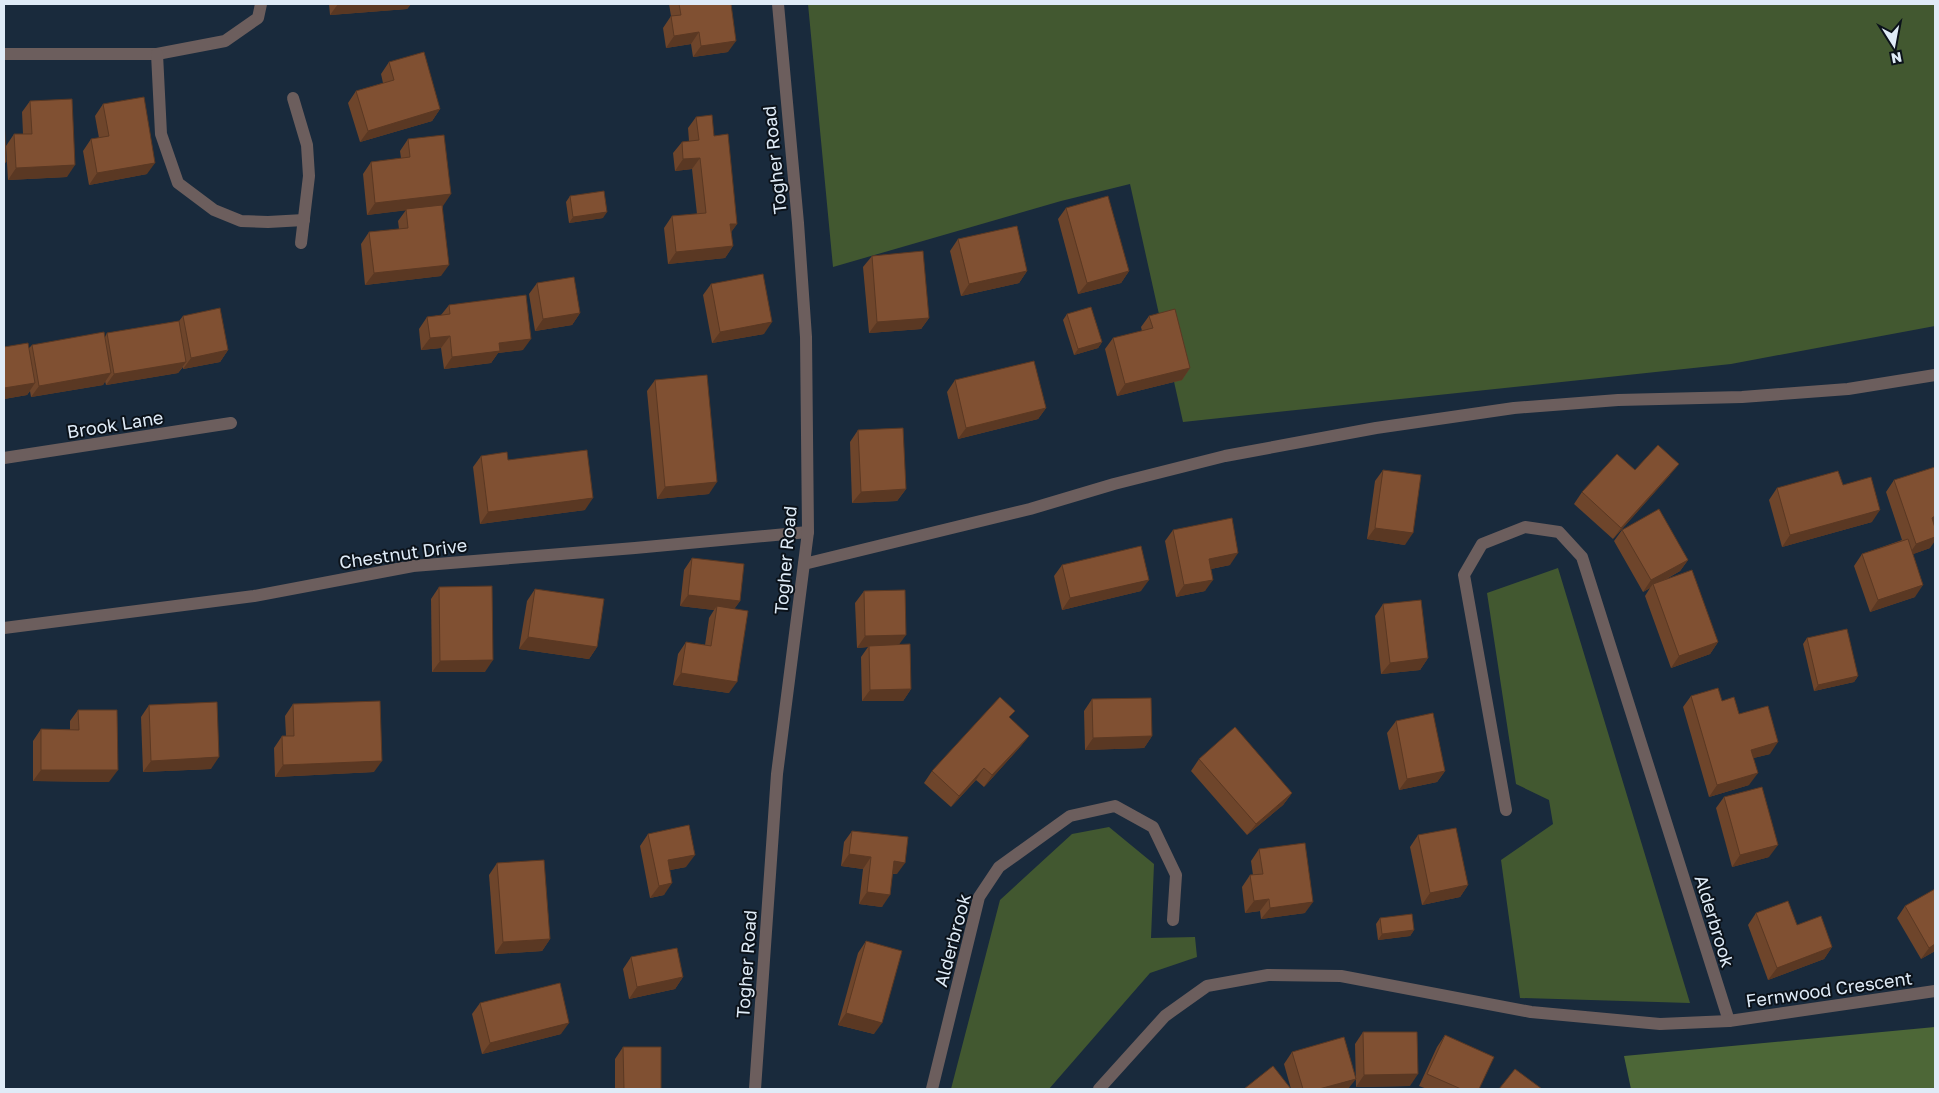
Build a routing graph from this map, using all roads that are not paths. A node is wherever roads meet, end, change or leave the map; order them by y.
1 (262, 4) edge
2 (778, 4) edge
3 (4, 54) edge
4 (157, 54) junction
5 (294, 98) dead end
6 (304, 220) junction
7 (301, 243) dead end
8 (1935, 375) edge
9 (231, 423) dead end
10 (4, 458) edge
11 (808, 532) junction
12 (804, 564) junction
13 (4, 628) edge
14 (1506, 810) dead end
15 (1173, 920) dead end
16 (1935, 991) edge
17 (1728, 1021) junction
18 (755, 1089) edge
19 (932, 1089) edge
20 (1099, 1089) edge

1 - 4 street
2 - 11 street, Togher Road
3 - 4 street
4 - 6 street
5 - 6 street
6 - 7 street
8 - 12 street
9 - 10 street, Brook Lane
11 - 12 street, Togher Road
11 - 13 street, Chestnut Drive
12 - 18 street, Togher Road
14 - 17 street, Alderbrook
15 - 19 street, Alderbrook
16 - 17 street, Fernwood Crescent
17 - 20 street

